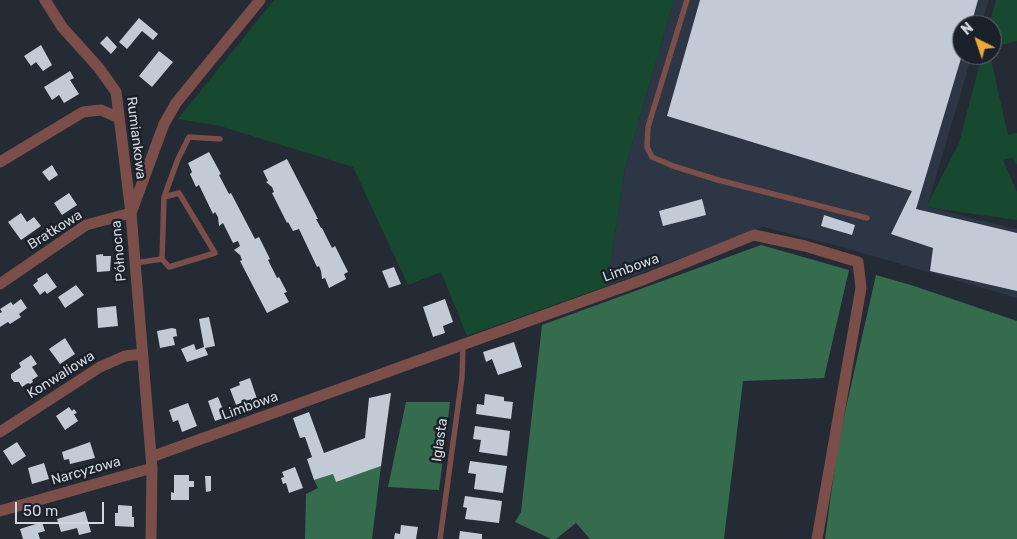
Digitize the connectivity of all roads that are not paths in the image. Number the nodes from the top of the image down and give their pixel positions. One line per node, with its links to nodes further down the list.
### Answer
1 (46, 0): 4 (street, Rumiankowa)
2 (687, 0): 9 (lane)
3 (255, 2): 8 (street, Północna)
4 (119, 118): 6 (street); 8 (street, Rumiankowa)
5 (220, 139): 7 (lane)
6 (0, 162)
7 (164, 197): 10 (lane); 10 (lane)
8 (130, 213): 11 (street, Północna); 12 (street, Bratkowa)
9 (868, 218)
10 (162, 259): 11 (lane)
11 (135, 263): 14 (street, Północna)
12 (0, 284)
13 (463, 345): 16 (street, Limbowa); 19 (lane, Iglasta); 20 (street, Limbowa)
14 (142, 354): 15 (street, Konwaliowa); 16 (street, Północna)
15 (0, 432)
16 (151, 463): 17 (street, Narcyzowa); 18 (street, Północna)
17 (0, 511)
18 (151, 539)
19 (440, 539)
20 (817, 539)

